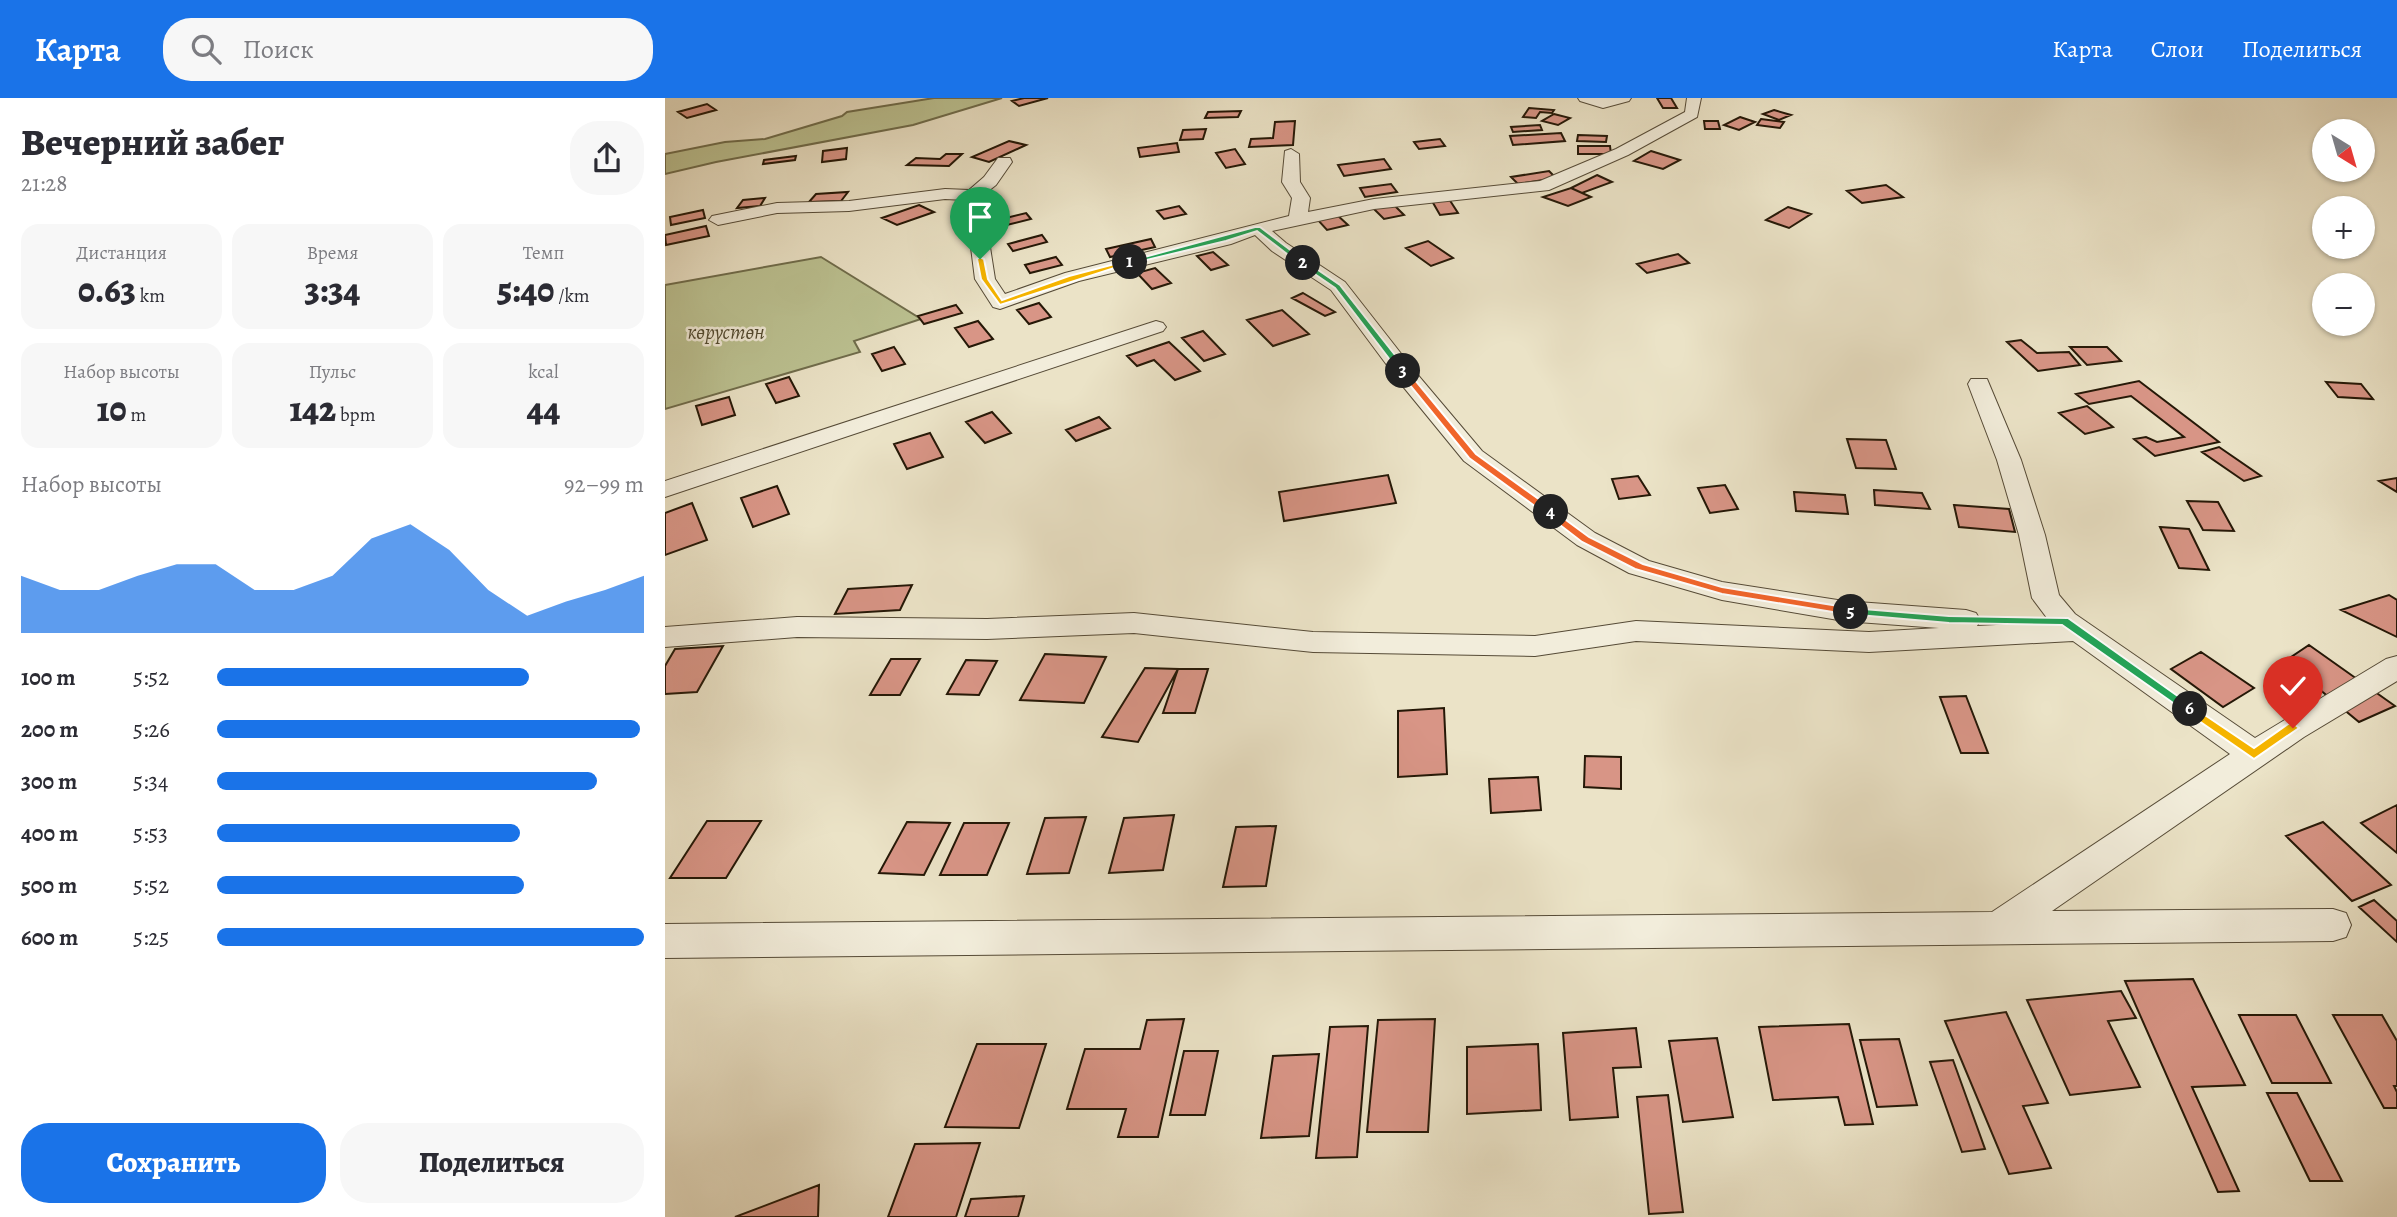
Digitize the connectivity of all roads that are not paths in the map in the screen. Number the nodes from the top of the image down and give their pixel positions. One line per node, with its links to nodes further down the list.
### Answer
1 (1585, 98): 2 (street)
2 (1624, 98)
3 (1694, 98): 7 (street)
4 (1291, 154): 7 (street)
5 (1004, 162): 6 (street)
6 (973, 195): 8 (street); 9 (street)
7 (1298, 218): 9 (street)
8 (718, 220)
9 (1258, 228): 13 (street)
10 (1156, 327): 12 (street)
11 (1979, 384): 13 (street)
12 (665, 488)
13 (2072, 626): 14 (street); 16 (street)
14 (665, 637)
15 (2397, 667): 16 (street)
16 (2254, 754): 18 (street)
17 (2333, 925): 18 (street)
18 (1997, 928): 19 (street)
19 (665, 941)

